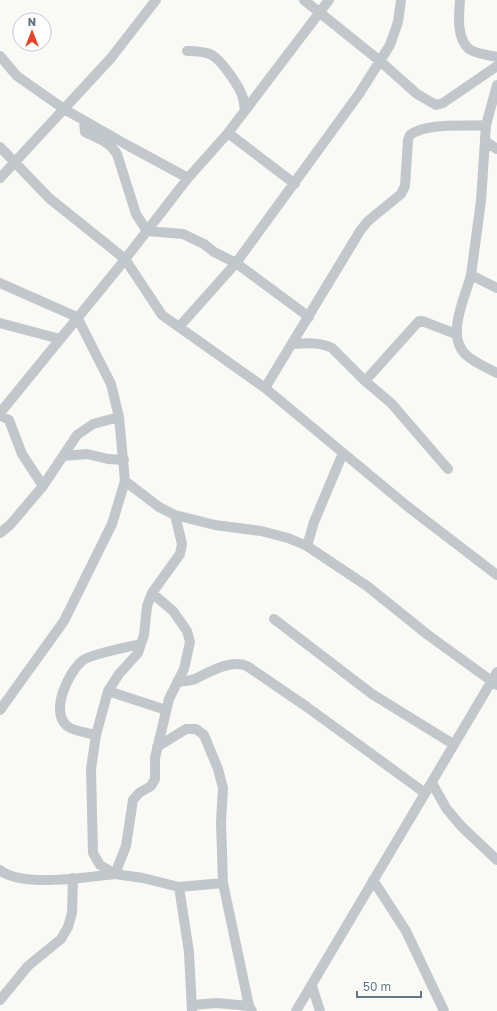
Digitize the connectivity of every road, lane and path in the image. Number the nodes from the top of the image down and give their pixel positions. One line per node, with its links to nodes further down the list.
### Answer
1 (156, 0): 13 (street)
2 (304, 0): 6 (street)
3 (329, 0): 6 (street)
4 (401, 0): 10 (street)
5 (460, 0): 9 (street)
6 (319, 13): 10 (street); 14 (street)
7 (187, 51): 14 (street)
8 (0, 56): 13 (street)
9 (497, 56)
10 (380, 61): 11 (street); 24 (street)
11 (497, 66)
12 (497, 89): 16 (street)
13 (64, 109): 15 (street); 21 (street)
14 (245, 110): 17 (street)
15 (84, 120): 23 (street); 25 (street)
16 (486, 125): 18 (street); 32 (street)
17 (228, 134): 23 (street); 24 (street)
18 (485, 140): 20 (street); 28 (street)
19 (0, 147): 21 (street)
20 (497, 149)
21 (14, 162): 22 (street); 26 (street)
22 (0, 178)
23 (188, 178): 25 (street)
24 (295, 184): 27 (street)
25 (147, 231): 26 (street); 27 (street)
26 (125, 259): 31 (street); 34 (street)
27 (236, 263): 32 (street); 34 (street)
28 (471, 275): 30 (street); 35 (street)
29 (0, 283): 31 (street)
30 (497, 288)
31 (77, 317): 36 (street); 42 (street)
32 (309, 317): 37 (street)
33 (0, 323): 36 (street)
34 (179, 327): 40 (street)
35 (456, 334): 38 (street); 39 (street)
36 (60, 339): 41 (street)
37 (293, 344): 39 (street); 40 (street)
38 (497, 373)
39 (366, 381): 46 (street)
40 (266, 388): 43 (street)
41 (0, 414): 48 (street)
42 (119, 417): 44 (street); 45 (street)
43 (343, 453): 51 (street); 52 (street)
44 (64, 456): 45 (street); 48 (street)
45 (124, 460): 47 (street)
46 (448, 469)
47 (125, 481): 49 (street); 59 (street)
48 (43, 486): 50 (street)
49 (175, 515): 51 (street); 53 (street)
50 (0, 533)
51 (307, 546): 56 (street)
52 (497, 575)
53 (152, 593): 55 (street); 57 (street)
54 (274, 619): 63 (street)
55 (141, 644): 58 (street); 61 (street)
56 (495, 679): 63 (street)
57 (176, 682): 60 (street); 65 (street)
58 (108, 692): 60 (street); 61 (street)
59 (0, 710)
60 (166, 710): 62 (street)
61 (96, 735): 68 (street)
62 (166, 737): 68 (street); 71 (street)
63 (453, 744): 64 (street)
64 (432, 783): 65 (street); 66 (street)
65 (425, 793): 70 (street)
66 (497, 860)
67 (0, 870): 69 (street)
68 (115, 874): 69 (street); 72 (street)
69 (73, 878): 74 (street)
70 (373, 880): 73 (street); 79 (street)
71 (222, 883): 72 (street); 76 (street)
72 (180, 887): 75 (street)
73 (312, 986): 77 (street); 78 (street)
74 (0, 1000)
75 (193, 1008): 76 (street)
76 (250, 1009)
77 (296, 1011)
78 (320, 1011)
79 (444, 1011)

